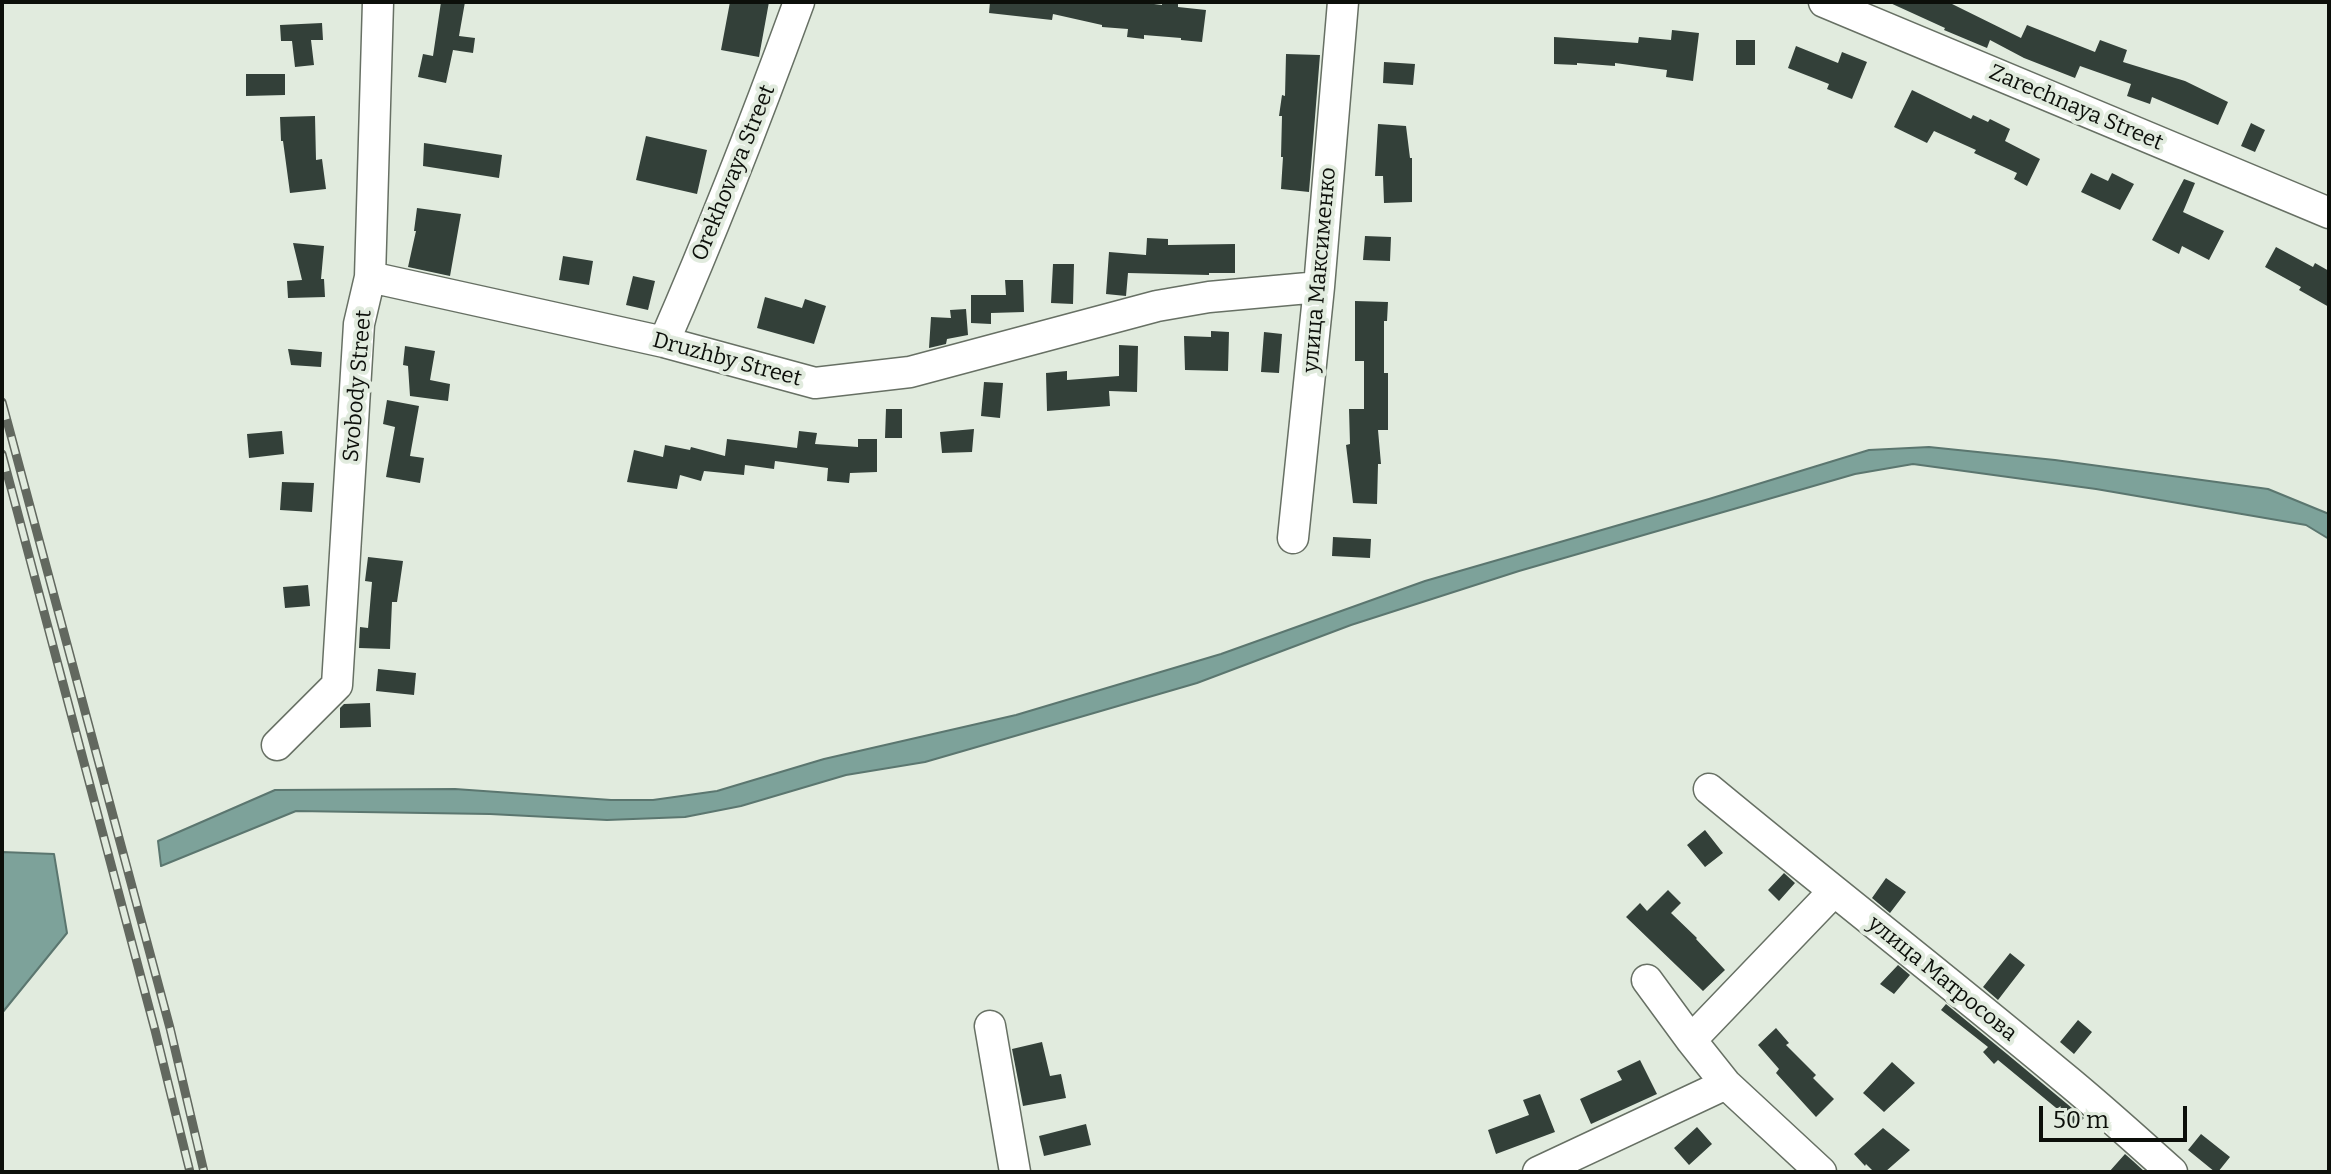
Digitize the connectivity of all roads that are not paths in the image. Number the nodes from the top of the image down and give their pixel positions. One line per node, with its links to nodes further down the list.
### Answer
1 (378, 2): 6 (street, Svobody Street)
2 (799, 2): 8 (street, Orekhovaya Street)
3 (1343, 2): 7 (street, улица Максименко)
4 (1824, 2): 5 (street, Zarechnaya Street)
5 (2329, 213)
6 (370, 277): 8 (street, Druzhby Street); 10 (street, Svobody Street)
7 (1319, 287): 8 (street, Druzhby Street); 9 (street, улица Максименко)
8 (664, 342)
9 (1293, 538)
10 (277, 745)
11 (1709, 789): 12 (street, улица Матросова)
12 (1833, 892): 15 (street); 20 (street, улица Матросова)
13 (1647, 980): 15 (street)
14 (990, 1026): 17 (street)
15 (1691, 1040): 16 (street)
16 (1726, 1084): 18 (street); 19 (street)
17 (1015, 1172)
18 (1538, 1172)
19 (1821, 1172)
20 (2172, 1172)

